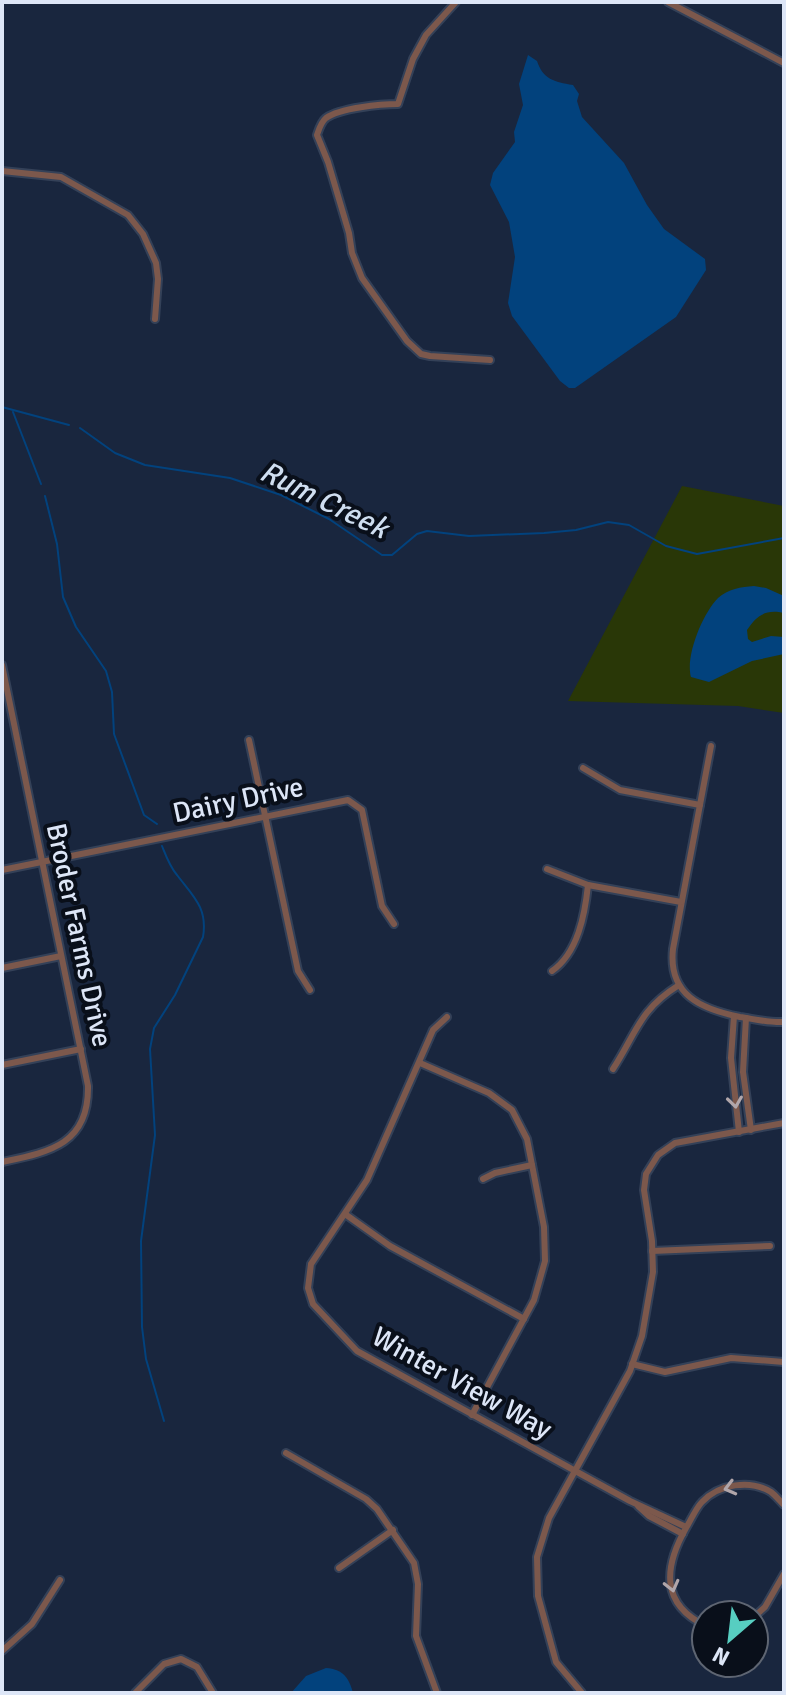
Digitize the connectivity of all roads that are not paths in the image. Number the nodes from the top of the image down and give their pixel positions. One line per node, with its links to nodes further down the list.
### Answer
1 (456, 2): 6 (street)
2 (668, 2): 3 (street)
3 (784, 63)
4 (2, 171): 5 (street)
5 (155, 319)
6 (490, 360)
7 (2, 665): 13 (street, Broder Farms Drive)
8 (249, 740): 12 (street)
9 (711, 746): 11 (street)
10 (583, 768): 11 (street)
11 (700, 805): 17 (street)
12 (266, 817): 13 (street, Dairy Drive); 18 (street, Dairy Drive); 23 (street)
13 (42, 862): 15 (street, Dairy Drive); 19 (street, Broder Farms Drive)
14 (547, 869): 16 (street)
15 (2, 870)
16 (588, 885): 17 (street); 21 (street)
17 (681, 902): 22 (street)
18 (394, 924)
19 (61, 956): 20 (street); 28 (street, Broder Farms Drive)
20 (2, 968)
21 (552, 971)
22 (679, 985): 24 (street); 31 (street)
23 (310, 990)
24 (734, 1016): 26 (street); 33 (street)
25 (447, 1017): 29 (street, Winter View Way)
26 (746, 1018): 27 (street); 32 (street)
27 (784, 1022)
28 (81, 1049): 30 (street); 37 (street, Broder Farms Drive)
29 (420, 1063): 38 (street); 40 (street, Winter View Way)
30 (2, 1065)
31 (613, 1069)
32 (743, 1072): 33 (street); 35 (street)
33 (732, 1074): 36 (street, one-way to 36)
34 (784, 1123): 35 (street)
35 (751, 1130): 36 (street)
36 (739, 1132): 42 (street)
37 (2, 1162)
38 (532, 1165): 39 (street); 43 (street)
39 (483, 1179)
40 (345, 1214): 43 (street); 46 (street, Winter View Way)
41 (770, 1246): 42 (street)
42 (652, 1251): 45 (street)
43 (524, 1319): 46 (street)
44 (784, 1362): 45 (street)
45 (632, 1364): 48 (street)
46 (472, 1415): 48 (street, Winter View Way)
47 (286, 1453): 50 (street)
48 (575, 1471): 51 (street, Winter View Way); 62 (street)
49 (784, 1505): 51 (street, one-way to 51)
50 (393, 1530): 52 (street); 61 (street)
51 (685, 1530): 57 (street, one-way to 57)
52 (339, 1568)
53 (784, 1574): 55 (street)
54 (60, 1580): 58 (street)
55 (782, 1584): 56 (street)
56 (770, 1600)
57 (690, 1617)
58 (2, 1651)
59 (135, 1693): 60 (street)
60 (213, 1693)
61 (437, 1693)
62 (582, 1693)

